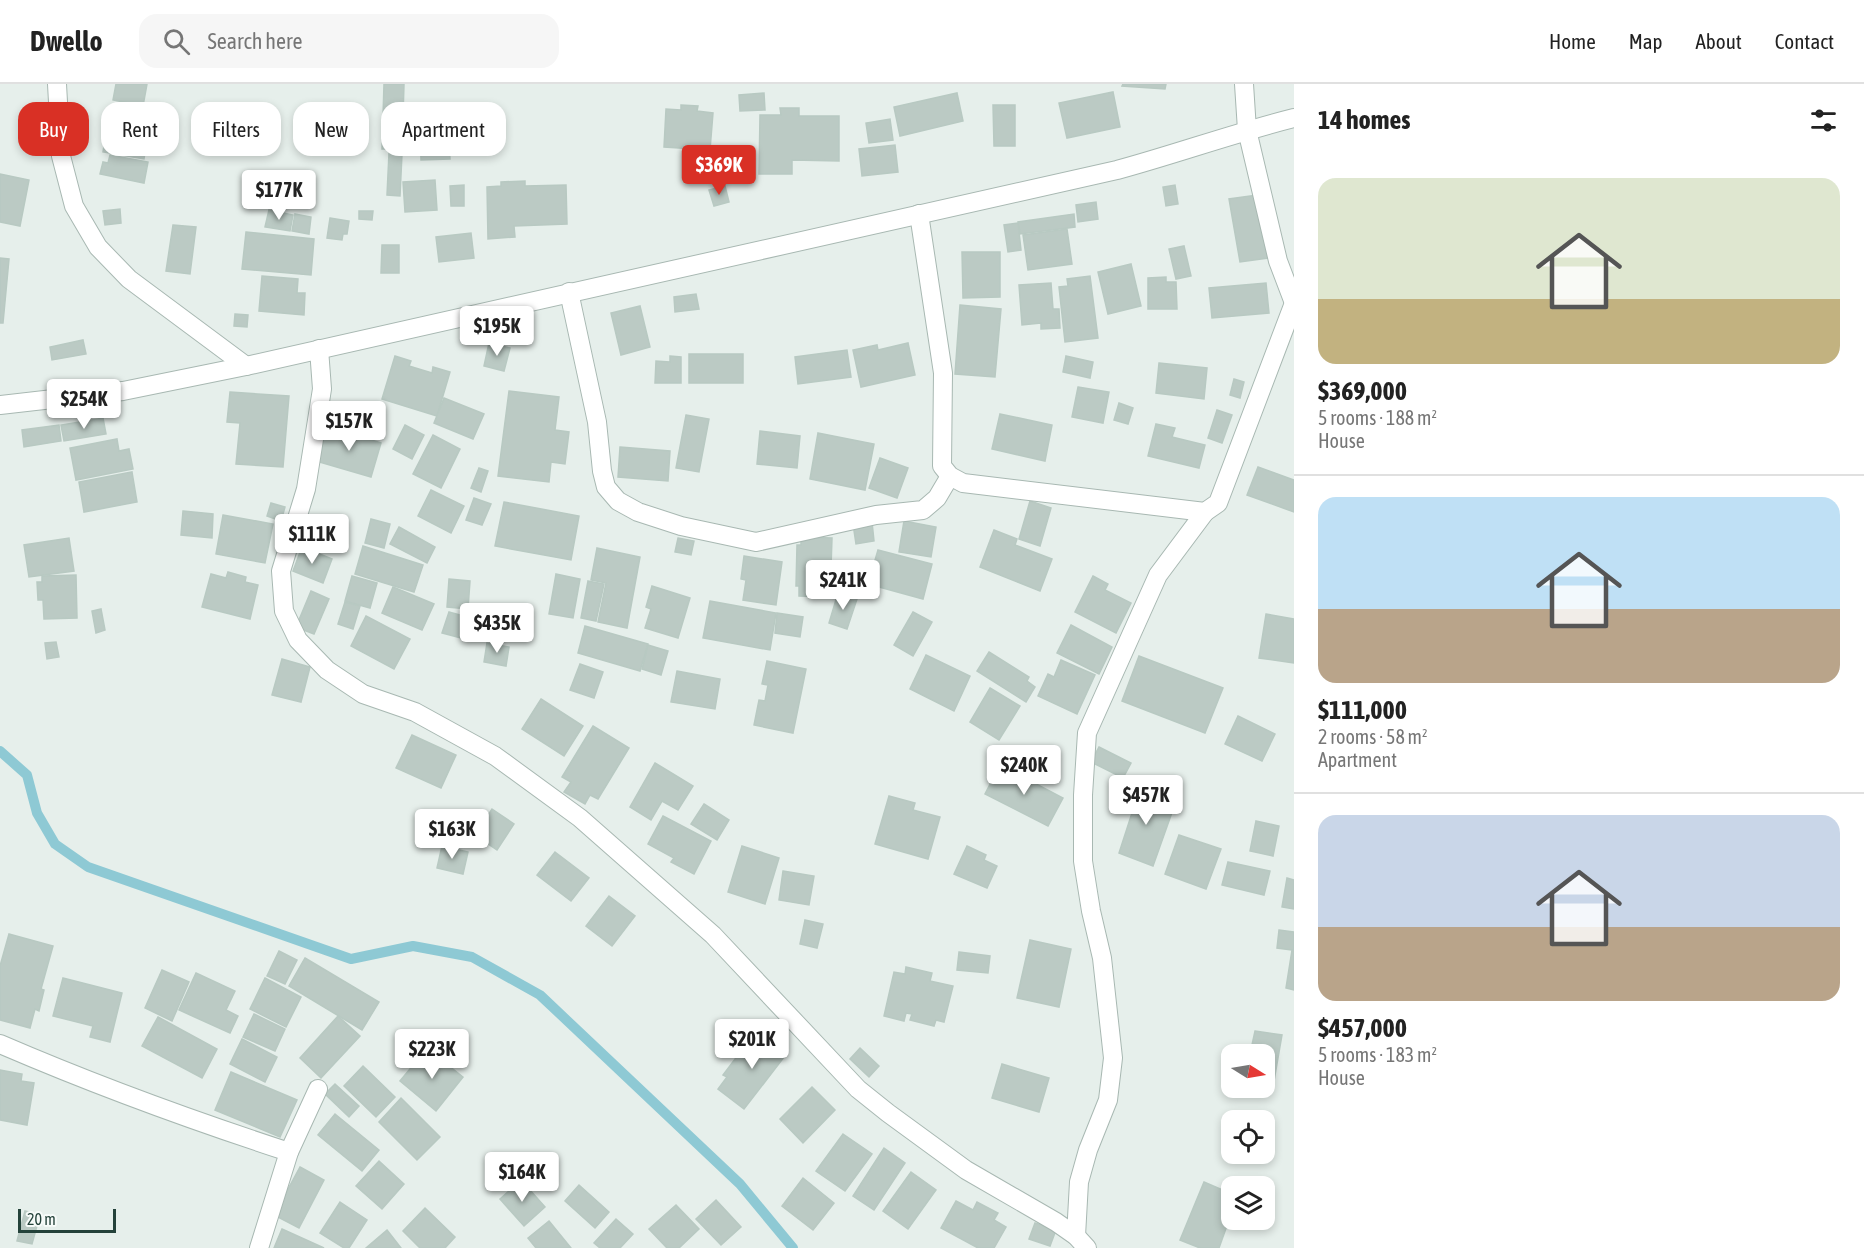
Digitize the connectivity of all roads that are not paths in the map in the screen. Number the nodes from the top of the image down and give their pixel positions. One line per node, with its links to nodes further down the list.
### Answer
1 (57, 84): 9 (street)
2 (1244, 84): 4 (street)
3 (1294, 118): 4 (street)
4 (1247, 130): 5 (street); 7 (street)
5 (919, 214): 6 (street); 11 (street)
6 (569, 292): 8 (street); 11 (street)
7 (1294, 303): 12 (street)
8 (319, 349): 9 (street); 16 (street)
9 (246, 366): 10 (street)
10 (0, 405)
11 (950, 476): 12 (street)
12 (1205, 512): 16 (street)
13 (0, 1044): 15 (street)
14 (318, 1089): 15 (street)
15 (289, 1152): 17 (street)
16 (1081, 1242)
17 (259, 1248)

